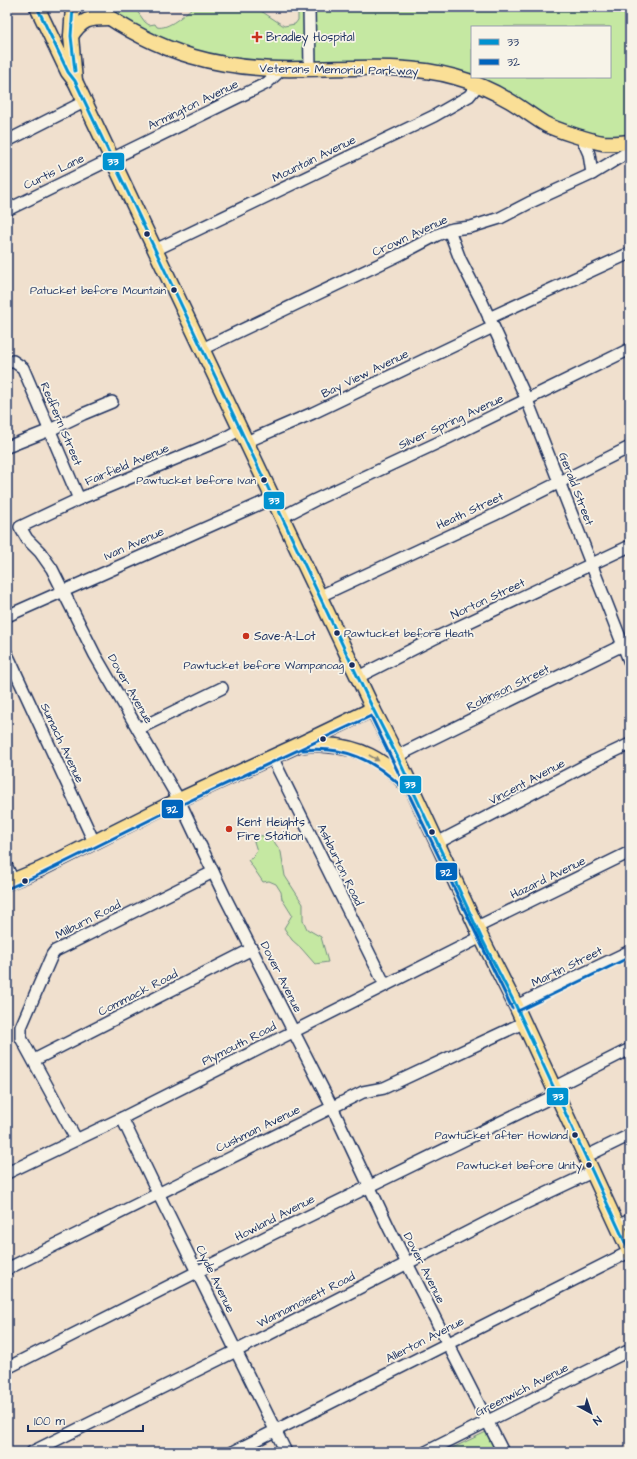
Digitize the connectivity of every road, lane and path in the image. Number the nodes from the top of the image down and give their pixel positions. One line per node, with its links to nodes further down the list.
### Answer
1 (37, 7): 10 (main road)
2 (64, 7): 10 (main road)
3 (72, 7): 7 (main road)
4 (94, 7): 6 (main road, Veterans Memorial Parkway)
5 (308, 7): 9 (street)
6 (108, 18): 7 (main road); 8 (main road, Veterans Memorial Parkway)
7 (70, 36): 10 (main road)
8 (282, 69): 9 (main road, Veterans Memorial Parkway); 17 (street, Armington Avenue)
9 (310, 69): 11 (main road, Veterans Memorial Parkway)
10 (72, 76): 12 (main road)
11 (478, 85): 13 (main road, Veterans Memorial Parkway); 21 (street, Mountain Avenue)
12 (84, 102): 14 (street); 17 (main road)
13 (581, 136): 15 (main road, Veterans Memorial Parkway); 18 (street)
14 (7, 141)
15 (630, 142)
16 (630, 151): 18 (street, Crown Avenue)
17 (112, 159): 19 (street, Curtis Lane); 21 (main road)
18 (592, 174): 20 (street, Crown Avenue)
19 (7, 210)
20 (449, 230): 23 (street, Gerald Street); 24 (street, Crown Avenue)
21 (155, 250): 24 (main road)
22 (630, 253): 23 (street, Bay View Avenue)
23 (491, 323): 27 (street, Gerald Street); 30 (street, Bay View Avenue)
24 (202, 349): 30 (main road)
25 (630, 349): 27 (street, Silver Spring Avenue)
26 (12, 363): 29 (street, Redfern Street)
27 (527, 400): 33 (street, Gerald Street); 36 (street, Silver Spring Avenue)
28 (112, 402): 29 (street)
29 (50, 430): 31 (street); 35 (street, Redfern Street)
30 (244, 436): 34 (main road); 35 (street, Fairfield Avenue)
31 (7, 447)
32 (630, 447): 33 (street, Heath Street)
33 (559, 483): 39 (street, Gerald Street); 41 (street, Heath Street)
34 (273, 498): 36 (main road); 40 (street, Ivan Avenue)
35 (79, 499): 37 (street, Fairfield Avenue)
36 (282, 517): 41 (main road)
37 (23, 525): 40 (street, Dover Avenue)
38 (630, 546): 39 (street, Norton Street)
39 (592, 565): 43 (street, Gerald Street); 46 (street, Norton Street)
40 (62, 590): 42 (street, Ivan Avenue); 49 (street, Dover Avenue)
41 (320, 596): 46 (main road)
42 (7, 616)
43 (627, 644): 45 (street, Gerald Street); 52 (street, Robinson Street)
44 (7, 654): 56 (street, Sumach Avenue)
45 (630, 663)
46 (358, 677): 48 (main road)
47 (222, 688): 49 (street)
48 (373, 709): 51 (main road); 52 (main road)
49 (138, 729): 55 (street, Dover Avenue)
50 (630, 744): 57 (street, Vincent Avenue)
51 (296, 746): 53 (main road); 54 (main road, one-way to 54)
52 (397, 756): 54 (main road)
53 (272, 757): 55 (main road); 65 (street, Ashburton Road)
54 (412, 791): 57 (main road)
55 (179, 800): 56 (main road); 60 (street, Dover Avenue)
56 (94, 842): 61 (main road)
57 (437, 843): 62 (main road)
58 (630, 852): 62 (street, Hazard Avenue)
59 (7, 867): 61 (street)
60 (213, 872): 63 (street, Dover Avenue); 70 (street, Milburn Road)
61 (10, 882)
62 (479, 932): 65 (street, Plymouth Road); 66 (main road)
63 (252, 949): 68 (street, Dover Avenue); 70 (street, Commack Road)
64 (630, 951): 66 (street, Martin Street)
65 (385, 985): 68 (street, Plymouth Road)
66 (516, 1006): 67 (main road)
67 (523, 1023): 71 (main road); 72 (street, Cushman Avenue)
68 (294, 1031): 72 (street, Dover Avenue); 73 (street, Plymouth Road)
69 (630, 1049): 71 (street, Howland Avenue)
70 (34, 1060): 75 (street, Milburn Road)
71 (554, 1091): 76 (main road); 79 (street, Howland Avenue)
72 (332, 1107): 79 (street, Dover Avenue); 80 (street, Cushman Avenue)
73 (122, 1118): 75 (street, Plymouth Road); 80 (street, Clyde Avenue)
74 (630, 1135): 76 (street)
75 (76, 1139): 78 (street, Plymouth Road)
76 (585, 1157): 77 (main road)
77 (592, 1172): 81 (main road); 83 (street, Wannamoisett Road)
78 (7, 1173)
79 (369, 1186): 83 (street, Dover Avenue); 85 (street, Howland Avenue)
80 (158, 1193): 84 (street, Cushman Avenue); 85 (street, Clyde Avenue)
81 (624, 1223): 82 (main road)
82 (630, 1252): 86 (street, Allerton Avenue)
83 (408, 1264): 86 (street, Dover Avenue); 88 (street, Wannamoisett Road)
84 (7, 1269)
85 (198, 1272): 88 (street, Clyde Avenue); 89 (street, Howland Avenue)
86 (448, 1344): 90 (street, Dover Avenue); 91 (street, Allerton Avenue)
87 (630, 1350): 90 (street, Greenwich Avenue)
88 (236, 1351): 91 (street, Clyde Avenue); 92 (street, Wannamoisett Road)
89 (7, 1368)
90 (488, 1421): 95 (street, Greenwich Avenue); 96 (street, Dover Avenue)
91 (276, 1431): 93 (street, Allerton Avenue); 94 (street, Clyde Avenue)
92 (32, 1452)
93 (233, 1452)
94 (286, 1452)
95 (426, 1452)
96 (504, 1452)

